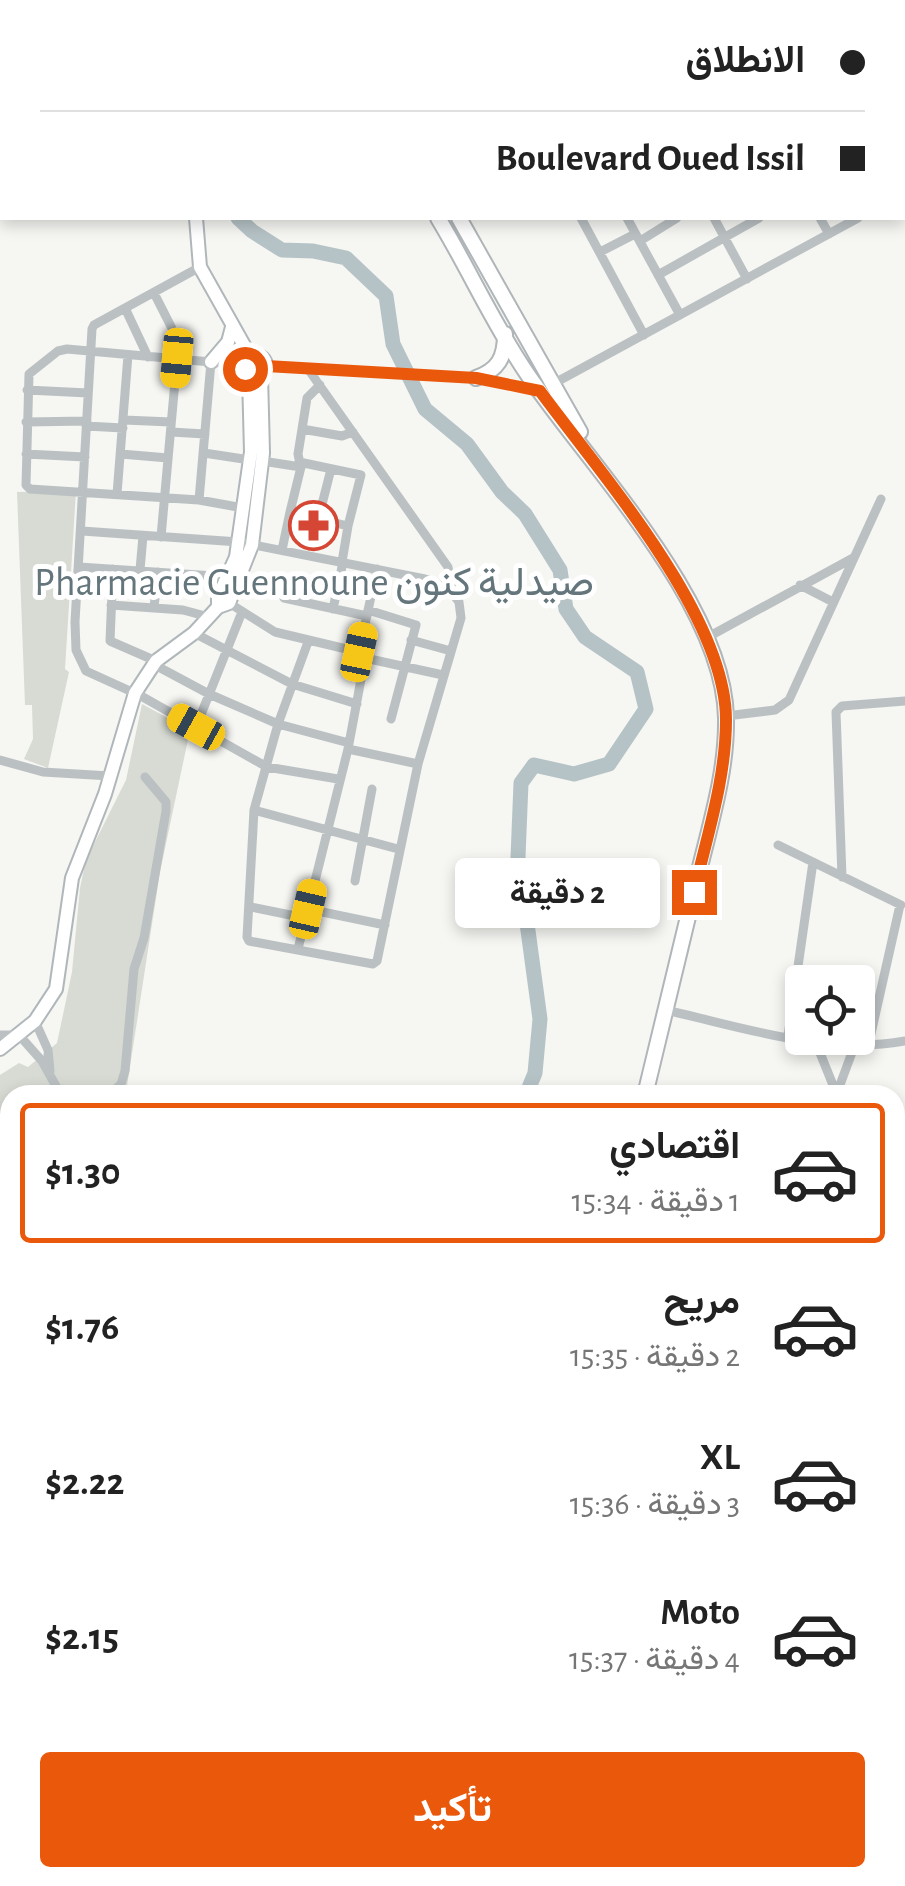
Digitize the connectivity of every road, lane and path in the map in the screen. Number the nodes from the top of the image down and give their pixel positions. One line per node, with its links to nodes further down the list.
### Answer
1 (196, 220): 15 (street)
2 (439, 220): 22 (main road)
3 (460, 220): 33 (main road)
4 (582, 220): 14 (street)
5 (628, 220): 12 (street)
6 (670, 220): 12 (street)
7 (715, 220): 13 (street)
8 (756, 220): 13 (street)
9 (821, 220): 11 (street)
10 (854, 220): 11 (street)
11 (829, 234): 17 (street)
12 (637, 238): 14 (street); 16 (street)
13 (725, 238): 16 (street); 17 (street)
14 (600, 252): 23 (street)
15 (200, 267): 18 (street); 21 (street)
16 (658, 275): 20 (street)
17 (748, 279): 20 (street)
18 (154, 292): 19 (street); 27 (street)
19 (125, 308): 24 (street); 26 (street)
20 (680, 316): 23 (street)
21 (232, 327): 28 (street); 29 (street)
22 (504, 333): 31 (main road); 33 (main road)
23 (644, 335): 33 (street)
24 (90, 351): 25 (street); 34 (street); 35 (street)
25 (128, 355): 26 (street); 38 (street)
26 (148, 356): 27 (street)
27 (182, 359): 28 (street); 39 (street)
28 (212, 362): 29 (street); 42 (street)
29 (254, 367): 30 (street); 48 (street)
30 (308, 369): 31 (street); 32 (street)
31 (476, 378): 33 (street)
32 (320, 385): 40 (street); 41 (street)
33 (547, 388): 86 (main road)
34 (27, 390): 35 (street); 36 (street)
35 (88, 392): 37 (street)
36 (26, 422): 37 (street); 44 (street)
37 (87, 424): 38 (street); 46 (street)
38 (123, 424): 39 (street); 45 (street)
39 (171, 427): 42 (street); 47 (street)
40 (302, 429): 41 (street); 50 (street)
41 (353, 432): 49 (street)
42 (205, 434): 43 (street)
43 (204, 453): 48 (street); 57 (street)
44 (26, 454): 46 (street); 53 (street)
45 (121, 454): 47 (street); 54 (street)
46 (85, 457): 53 (street)
47 (168, 458): 55 (street)
48 (256, 460): 50 (street); 58 (street); 65 (street)
49 (374, 462): 52 (street); 76 (street)
50 (300, 464): 51 (street); 59 (street)
51 (331, 469): 52 (street); 60 (street)
52 (360, 474): 61 (street)
53 (82, 492): 54 (street); 62 (street)
54 (117, 494): 55 (street)
55 (164, 498): 57 (street); 64 (street)
56 (880, 499): 67 (street)
57 (199, 500): 58 (street)
58 (244, 508): 65 (street)
59 (290, 512): 60 (street); 66 (street)
60 (318, 520): 61 (street)
61 (348, 526): 68 (street)
62 (82, 531): 63 (street); 69 (street)
63 (143, 536): 64 (street); 72 (street)
64 (161, 537): 65 (street)
65 (245, 544): 66 (street); 74 (street); 81 (street)
66 (282, 550): 68 (street)
67 (853, 558): 75 (street); 78 (street)
68 (343, 562): 71 (street); 82 (street)
69 (79, 567): 70 (street); 96 (street)
70 (113, 569): 72 (street); 79 (street)
71 (377, 569): 76 (street); 84 (street)
72 (140, 570): 73 (street)
73 (158, 572): 74 (street); 80 (street)
74 (228, 576): 81 (street)
75 (800, 584): 78 (street); 86 (street)
76 (453, 594): 90 (street)
77 (284, 598): 82 (street)
78 (833, 602): 100 (street)
79 (111, 604): 80 (street); 92 (street)
80 (154, 607): 81 (street)
81 (219, 609): 83 (street); 85 (street)
82 (334, 609): 84 (street)
83 (242, 612): 88 (street); 89 (street)
84 (368, 613): 87 (street); 91 (street)
85 (194, 632): 89 (street); 92 (street)
86 (708, 637): 100 (main road)
87 (412, 640): 90 (street); 93 (street)
88 (308, 642): 91 (street); 95 (street)
89 (226, 650): 95 (street); 97 (street)
90 (450, 651): 94 (street)
91 (362, 655): 93 (street); 99 (street)
92 (154, 663): 96 (street); 97 (street)
93 (403, 667): 94 (street); 101 (street)
94 (443, 675): 106 (street)
95 (292, 684): 99 (street); 102 (street)
96 (134, 692): 103 (street); 108 (street)
97 (208, 694): 102 (street); 103 (street)
98 (905, 701): 118 (street)
99 (357, 704): 104 (street)
100 (726, 716): 126 (main road)
101 (391, 719)
102 (278, 724): 104 (street); 107 (street)
103 (196, 727): 107 (street)
104 (348, 746): 106 (street); 110 (street)
105 (0, 760): 108 (street)
106 (418, 764): 116 (street)
107 (267, 767): 110 (street); 112 (street)
108 (110, 776): 128 (street)
109 (145, 777): 139 (street)
110 (338, 779): 113 (street)
111 (372, 789): 114 (street)
112 (254, 810): 113 (street); 121 (street)
113 (326, 829): 114 (street); 122 (street)
114 (361, 839): 116 (street); 119 (street)
115 (778, 845): 117 (street)
116 (398, 849): 123 (street)
117 (812, 862): 118 (street); 125 (street)
118 (842, 878): 120 (street)
119 (355, 881)
120 (902, 905): 127 (street)
121 (251, 907): 122 (street); 124 (street)
122 (306, 914): 123 (street); 124 (street)
123 (385, 925): 124 (street)
124 (298, 949)
125 (798, 965)
126 (665, 1010): 131 (street); 140 (main road)
127 (875, 1018)
128 (36, 1021): 130 (street); 137 (street)
129 (0, 1034): 130 (street)
130 (19, 1035): 134 (street); 137 (street)
131 (785, 1035)
132 (905, 1041): 133 (street)
133 (875, 1046)
134 (0, 1048)
135 (821, 1055): 141 (street)
136 (851, 1055): 142 (street)
137 (50, 1073): 138 (street)
138 (56, 1085)
139 (119, 1085)
140 (648, 1085)
141 (833, 1085)
142 (840, 1085)

